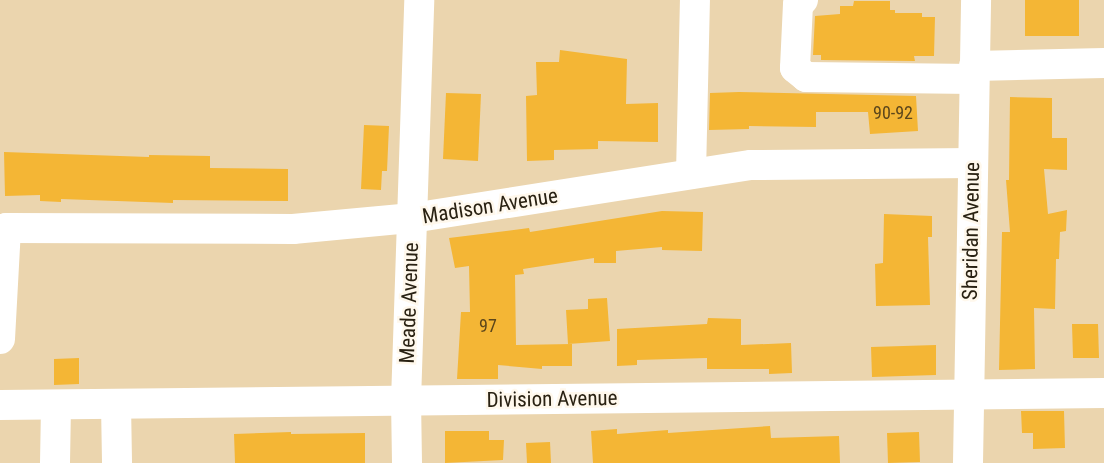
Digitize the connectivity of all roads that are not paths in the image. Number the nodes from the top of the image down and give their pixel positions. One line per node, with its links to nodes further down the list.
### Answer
1 (419, 0): 9 (street, Meade Avenue)
2 (694, 0): 8 (street)
3 (803, 0): 6 (street)
4 (976, 0): 6 (street, Sheridan Avenue)
5 (1104, 63): 6 (street)
6 (974, 72): 7 (street, Sheridan Avenue)
7 (972, 163): 8 (street, Madison Avenue); 12 (street, Sheridan Avenue)
8 (692, 174): 9 (street, Madison Avenue)
9 (412, 218): 10 (street, Madison Avenue); 13 (street, Meade Avenue)
10 (0, 339)
11 (1104, 393): 12 (street, Division Avenue)
12 (968, 394): 13 (street, Division Avenue); 20 (street, Sheridan Avenue)
13 (406, 401): 14 (street, Division Avenue); 19 (street, Meade Avenue)
14 (116, 404): 16 (street, Division Avenue); 18 (street)
15 (0, 405): 16 (street, Division Avenue)
16 (56, 405): 17 (street)
17 (55, 463)
18 (117, 463)
19 (406, 463)
20 (969, 463)

